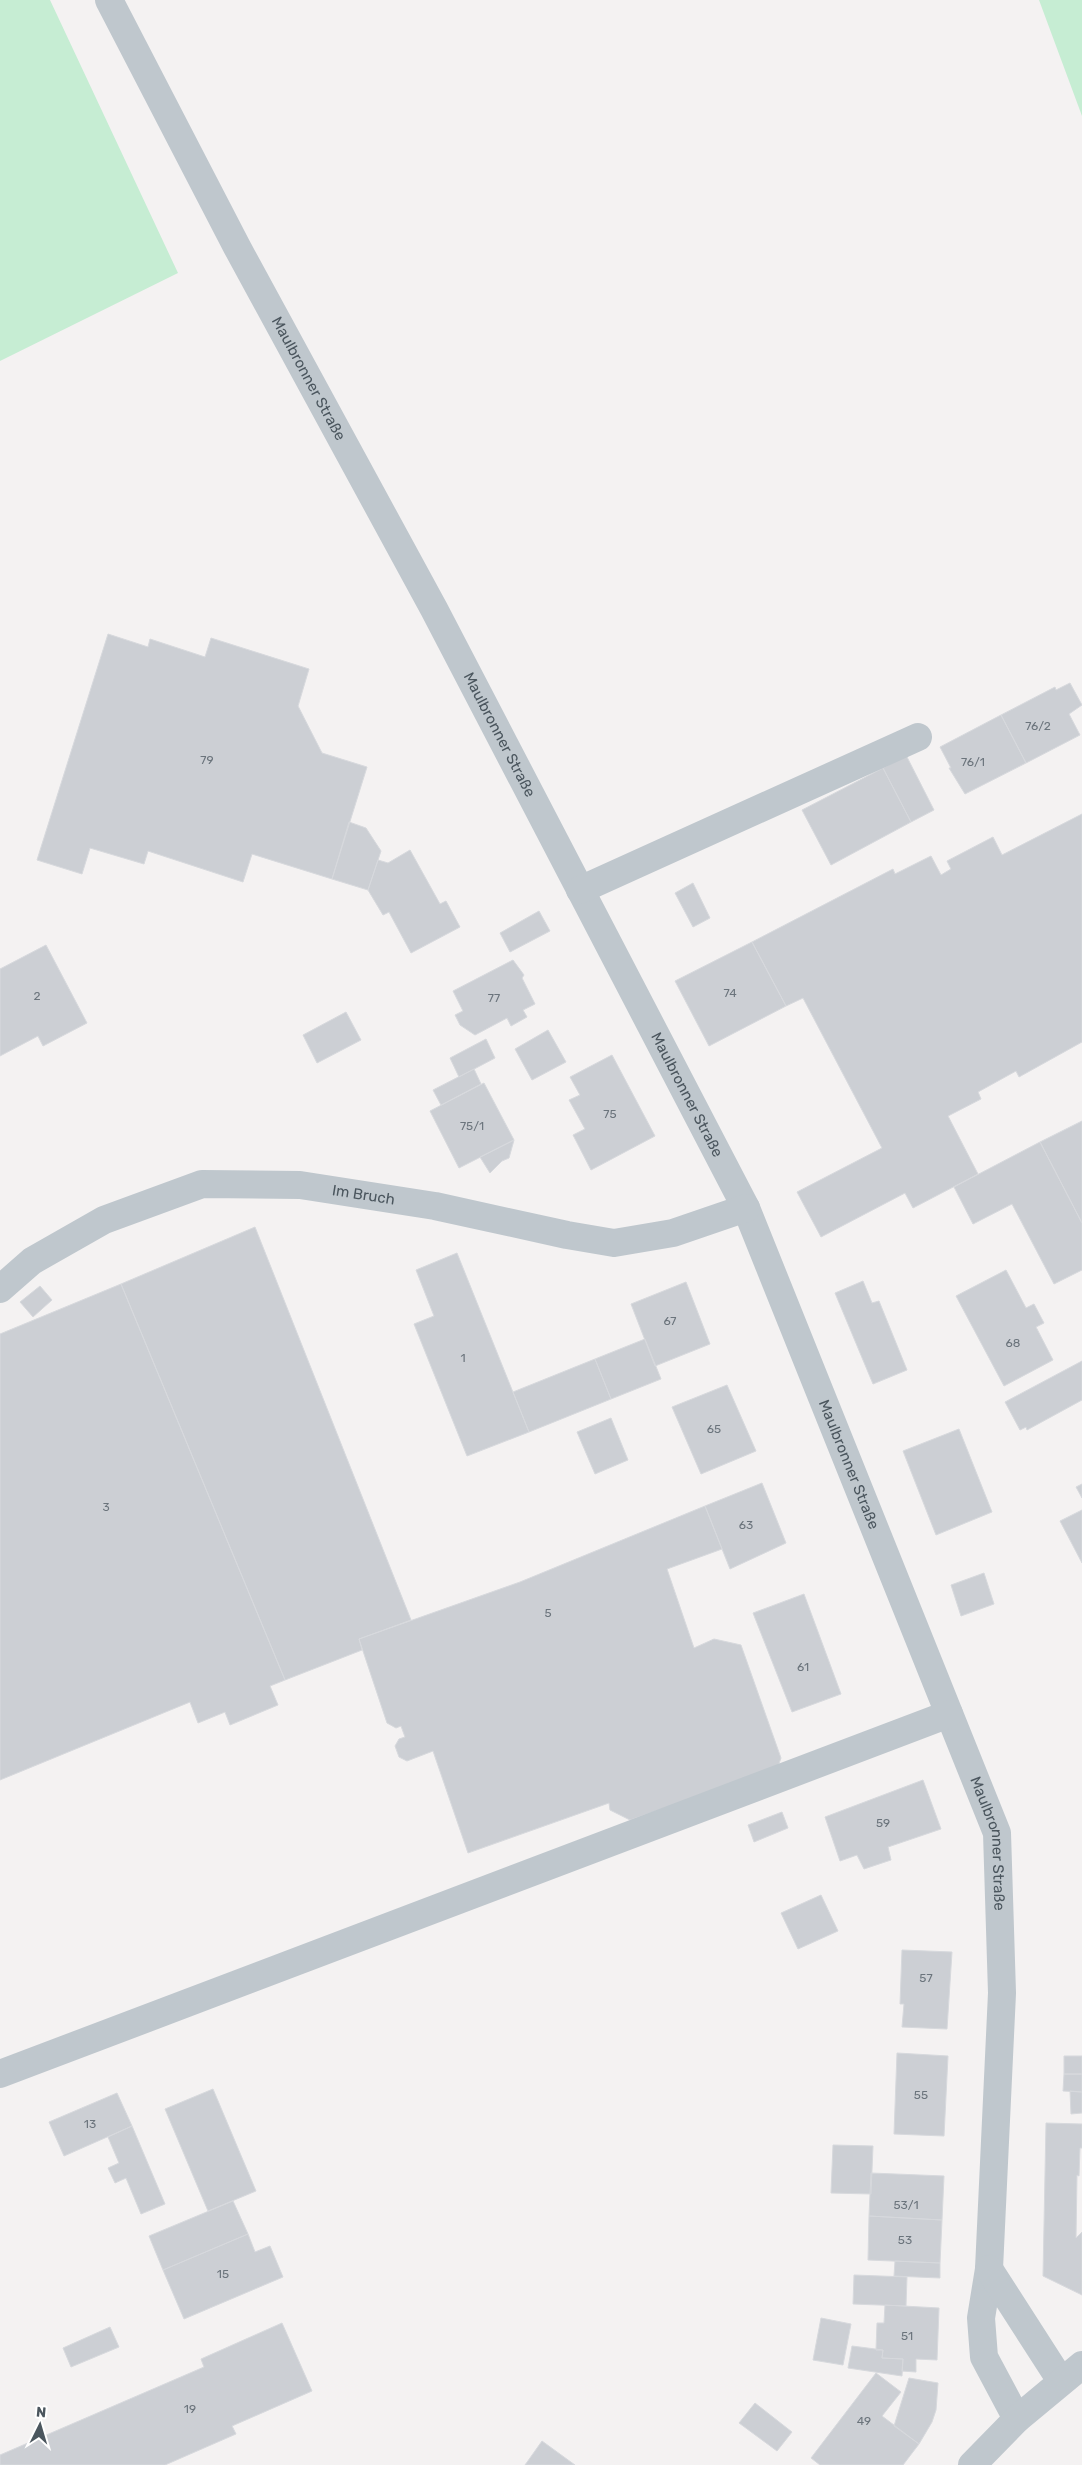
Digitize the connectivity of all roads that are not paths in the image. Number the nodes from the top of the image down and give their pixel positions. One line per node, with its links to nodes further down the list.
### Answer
1 (109, 0): 3 (street, Maulbronner Straße)
2 (918, 737): 3 (street)
3 (580, 890): 4 (street, Maulbronner Straße)
4 (746, 1208): 5 (street, Im Bruch); 6 (street, Maulbronner Straße)
5 (0, 1289)
6 (949, 1714): 7 (street); 8 (street, Maulbronner Straße)
7 (0, 2074)
8 (989, 2269): 9 (street); 10 (street, Maulbronner Straße)
9 (1072, 2373): 10 (street)
10 (1017, 2419): 11 (street)
11 (972, 2465)

